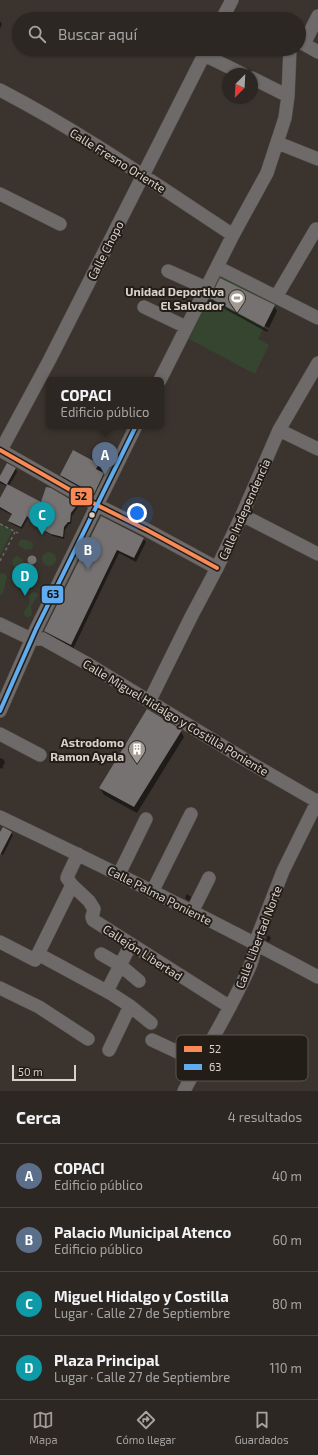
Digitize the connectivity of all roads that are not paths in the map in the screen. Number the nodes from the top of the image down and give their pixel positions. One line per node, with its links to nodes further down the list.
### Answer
1 (232, 0): 2 (street)
2 (226, 12)
3 (318, 16): 4 (street)
4 (306, 36)
5 (306, 45): 6 (street)
6 (318, 52)
7 (203, 56): 16 (street, Calle Chopo)
8 (212, 56): 10 (street)
9 (290, 56): 13 (street)
10 (233, 68)
11 (258, 81): 13 (street)
12 (0, 90): 16 (street, Calle Fresno Oriente)
13 (288, 96): 14 (street)
14 (278, 143): 15 (street); 20 (street)
15 (318, 159)
16 (143, 176): 20 (street, Calle Fresno Oriente); 33 (street, Calle Chopo)
17 (0, 194): 18 (street)
18 (60, 224)
19 (316, 229): 24 (street)
20 (233, 235): 21 (street)
21 (217, 267): 23 (street); 24 (street)
22 (168, 271): 23 (street)
23 (206, 288): 27 (street)
24 (276, 297): 26 (street)
25 (144, 307): 27 (street)
26 (318, 318)
27 (186, 327): 29 (street)
28 (318, 363): 31 (street, Calle Independencia)
29 (161, 377)
30 (135, 429): 34 (street)
31 (279, 430): 32 (street); 35 (street, Calle Independencia)
32 (318, 449)
33 (0, 450): 34 (street)
34 (97, 505): 37 (street); 39 (street)
35 (242, 515): 36 (street); 37 (street, Calle Independencia)
36 (318, 554)
37 (217, 568): 40 (street, Calle Independencia)
38 (0, 624): 39 (street, Calle Miguel Hidalgo y Costilla Poniente)
39 (32, 639): 40 (street, Calle Miguel Hidalgo y Costilla Poniente); 41 (street)
40 (150, 700): 44 (street, Calle Miguel Hidalgo y Costilla Poniente)
41 (0, 711)
42 (0, 734): 43 (street)
43 (40, 755)
44 (318, 801): 55 (street, Calle Libertad Norte)
45 (191, 814): 52 (street)
46 (0, 817): 48 (street, Calle Palma Poniente)
47 (146, 819): 49 (street)
48 (78, 854): 49 (street, Calle Palma Poniente); 51 (street)
49 (119, 874): 52 (street, Calle Palma Poniente)
50 (209, 878): 53 (street)
51 (72, 885): 56 (street, Callejón Libertad); 57 (street)
52 (152, 892): 53 (street, Calle Palma Poniente)
53 (192, 912): 55 (street, Calle Palma Poniente)
54 (0, 942): 57 (street)
55 (255, 943): 60 (street, Calle Palma Poniente); 65 (street, Calle Libertad Norte)
56 (131, 944): 59 (street); 65 (street, Callejón Libertad)
57 (38, 954): 63 (street)
58 (101, 954): 59 (street)
59 (120, 965): 61 (street); 63 (street)
60 (318, 977)
61 (139, 981)
62 (0, 988): 68 (street)
63 (107, 991): 64 (street)
64 (130, 1006): 66 (street); 70 (street)
65 (230, 1007): 67 (street, Calle Libertad Norte)
66 (151, 1023)
67 (214, 1035)
68 (88, 1039)
69 (152, 1040): 71 (street)
70 (109, 1050)
71 (176, 1051)
72 (189, 1081): 73 (street, Calle Libertad Norte)
73 (184, 1091)

